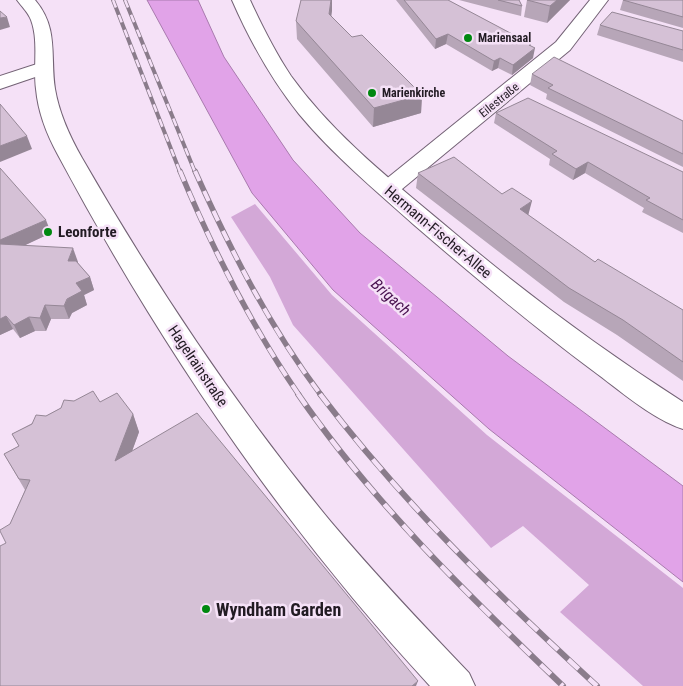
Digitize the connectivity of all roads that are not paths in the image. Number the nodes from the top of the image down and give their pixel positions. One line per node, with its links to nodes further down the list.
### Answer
1 (26, 0): 4 (street, Hagelrainstraße)
2 (241, 0): 6 (street, Hermann-Fischer-Allee)
3 (602, 8): 6 (street, Eilestraße)
4 (43, 68): 5 (street); 8 (street, Hagelrainstraße)
5 (0, 83)
6 (388, 189): 7 (street, Hermann-Fischer-Allee)
7 (683, 417)
8 (456, 686)

